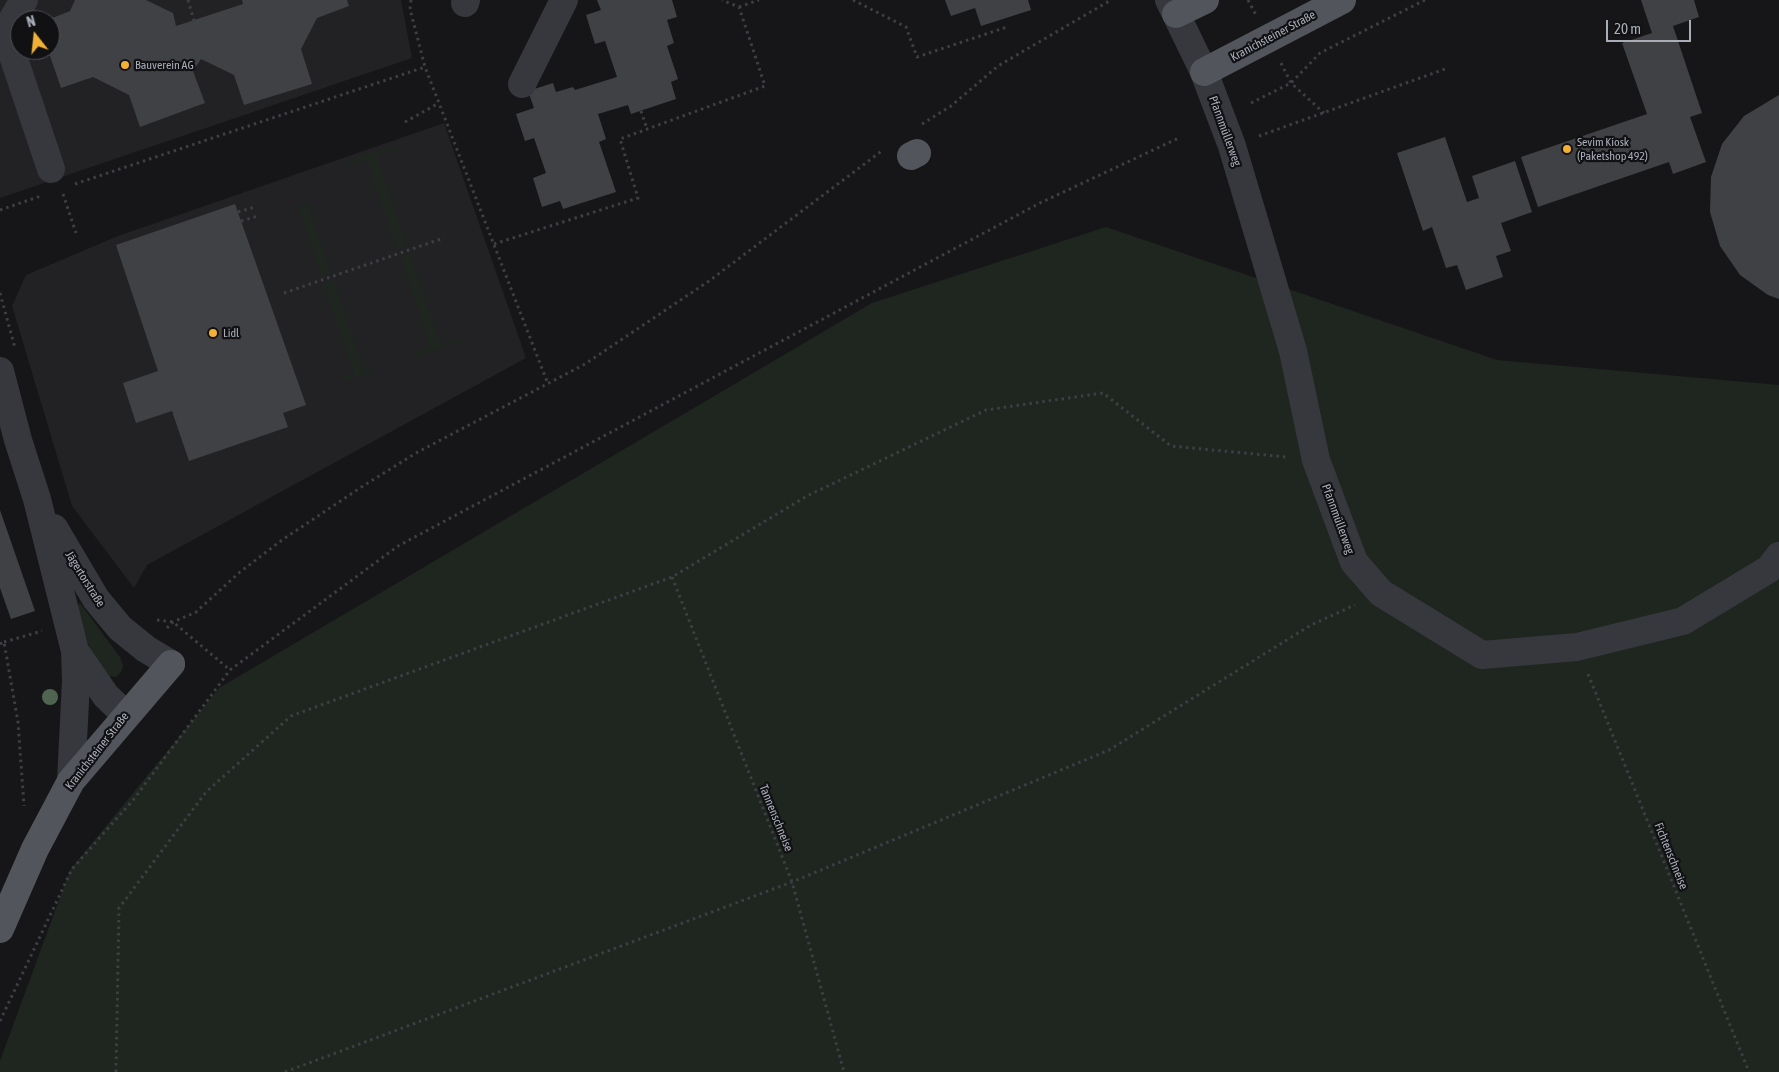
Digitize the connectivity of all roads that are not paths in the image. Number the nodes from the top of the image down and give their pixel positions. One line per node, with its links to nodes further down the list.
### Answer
1 (24, 0): 8 (street)
2 (564, 0): 7 (street)
3 (1206, 0): 5 (main road)
4 (1342, 0): 6 (main road, Kranichsteiner Straße)
5 (1173, 7): 6 (street, Pfannmüllerweg)
6 (1204, 72): 11 (street, Pfannmüllerweg)
7 (522, 84)
8 (56, 185)
9 (9, 364): 10 (street, Jägertorstraße)
10 (37, 499): 12 (street, Jägertorstraße); 13 (street, Jägertorstraße)
11 (1779, 556)
12 (75, 651): 14 (street, Jägertorstraße); 15 (street, Jägertorstraße)
13 (172, 664): 14 (main road, Kranichsteiner Straße)
14 (126, 714): 15 (main road, Kranichsteiner Straße)
15 (71, 781): 16 (main road, Kranichsteiner Straße)
16 (0, 929)

